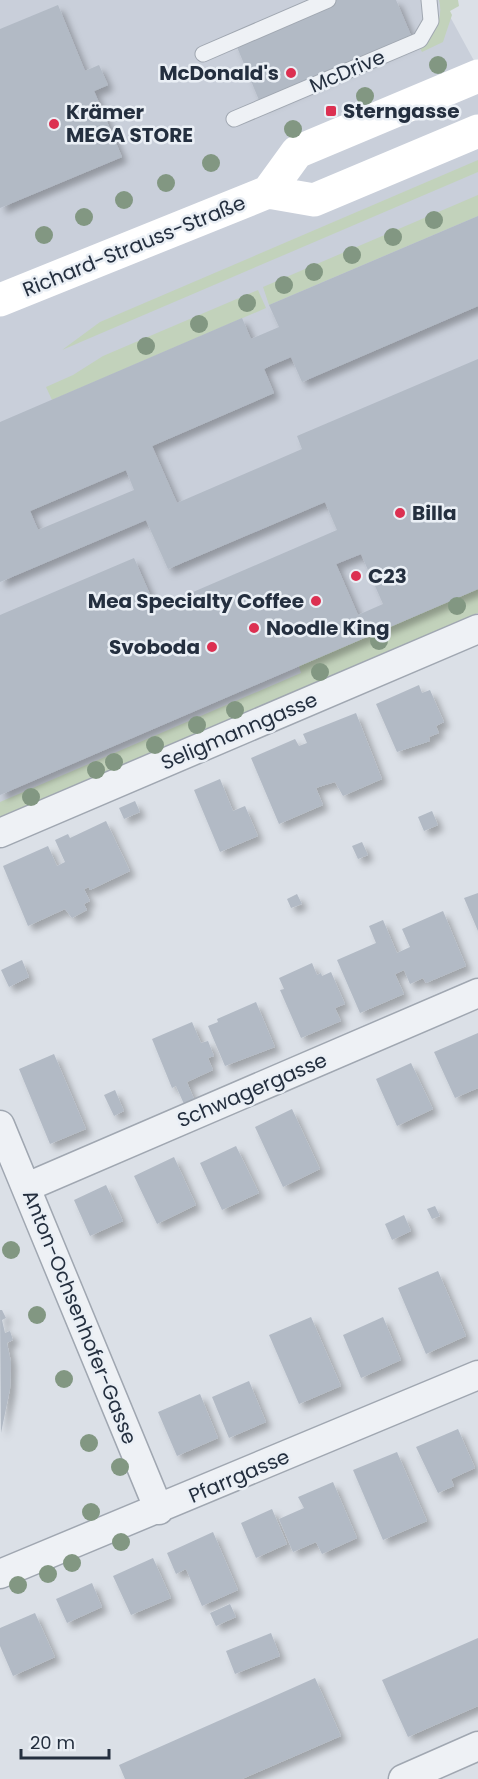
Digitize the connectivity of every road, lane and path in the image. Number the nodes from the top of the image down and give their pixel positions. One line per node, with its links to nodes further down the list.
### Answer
1 (328, 0): 3 (lane)
2 (429, 0): 5 (lane, McDrive)
3 (204, 54)
4 (478, 76): 7 (main road, Richard-Strauss-Straße)
5 (234, 118)
6 (478, 131): 7 (main road, Richard-Strauss-Straße)
7 (268, 192): 8 (main road, Richard-Strauss-Straße)
8 (0, 300)
9 (478, 629): 10 (street, Seligmanngasse)
10 (0, 833)
11 (478, 993): 13 (street, Schwagergasse)
12 (0, 1125): 13 (street, Anton-Ochsenhofer-Gasse)
13 (27, 1187): 15 (street, Anton-Ochsenhofer-Gasse)
14 (478, 1375): 15 (street, Pfarrgasse)
15 (159, 1510): 16 (street, Pfarrgasse)
16 (0, 1574)
17 (478, 1746): 18 (street)
18 (403, 1779)

